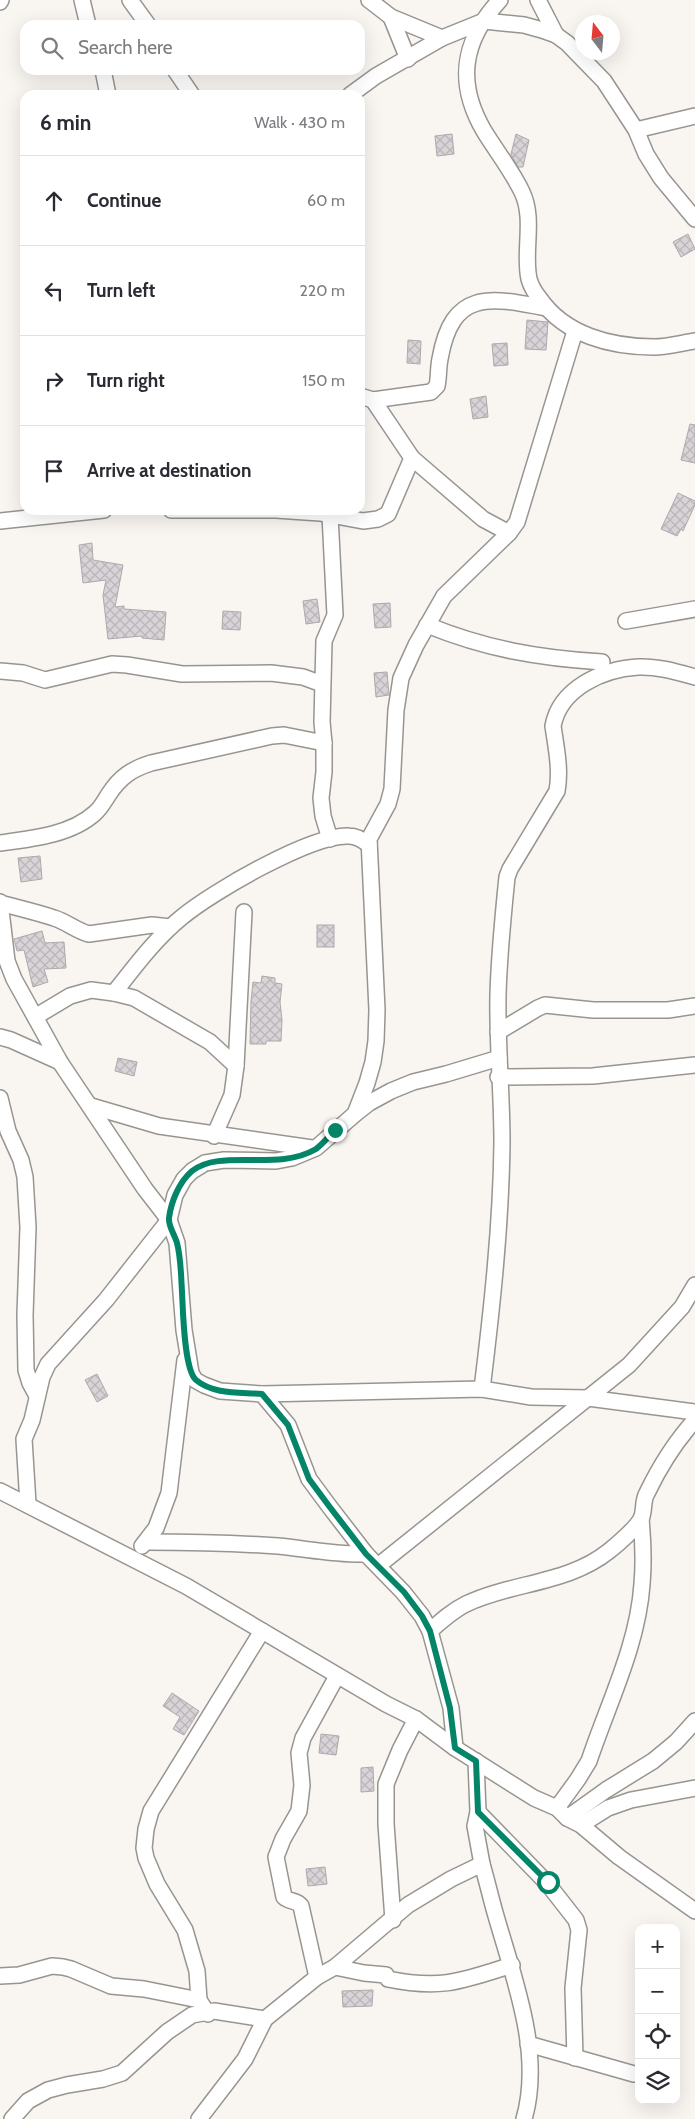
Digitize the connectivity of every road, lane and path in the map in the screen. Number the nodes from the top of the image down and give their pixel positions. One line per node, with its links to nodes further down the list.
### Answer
1 (82, 0): 7 (street)
2 (130, 0): 8 (street)
3 (369, 0): 6 (street)
4 (500, 0): 9 (street)
5 (538, 0): 10 (street)
6 (391, 17): 11 (street); 12 (street)
7 (87, 20)
8 (144, 20)
9 (484, 21): 10 (street); 11 (street); 21 (street)
10 (556, 35): 19 (street)
11 (442, 38): 12 (street)
12 (408, 59): 17 (street)
13 (104, 75): 15 (street)
14 (178, 75): 16 (street)
15 (107, 90)
16 (189, 90)
17 (357, 90)
18 (695, 116): 19 (street)
19 (636, 130): 20 (street)
20 (695, 220)
21 (546, 308): 22 (street); 24 (street)
22 (575, 331): 23 (street); 30 (street)
23 (695, 341)
24 (366, 398): 25 (street)
25 (412, 458): 28 (street); 30 (street)
26 (57, 515): 29 (street)
27 (323, 515): 37 (street)
28 (332, 515)
29 (0, 521)
30 (509, 533): 33 (street)
31 (695, 609): 32 (street)
32 (626, 621)
33 (426, 625): 34 (street); 41 (street)
34 (602, 662)
35 (0, 670): 37 (street)
36 (695, 676): 48 (street)
37 (322, 684): 38 (street)
38 (324, 742): 39 (street); 40 (street)
39 (330, 839): 41 (street); 44 (street)
40 (0, 843)
41 (369, 845): 57 (street)
42 (0, 903): 44 (street); 47 (street)
43 (244, 912): 53 (street)
44 (170, 927): 45 (street)
45 (114, 993): 47 (street); 53 (street)
46 (695, 1006): 48 (street)
47 (37, 1019): 51 (street)
48 (498, 1032): 50 (street)
49 (0, 1037): 51 (street)
50 (499, 1058): 54 (street); 57 (street)
51 (60, 1062): 56 (street)
52 (695, 1065): 54 (street)
53 (236, 1066): 58 (street)
54 (498, 1077): 63 (street)
55 (0, 1098): 65 (street)
56 (91, 1106): 58 (street); 60 (street)
57 (355, 1114): 59 (street)
58 (214, 1136): 59 (street)
59 (316, 1148): 60 (street)
60 (169, 1220): 62 (street); 65 (street)
61 (695, 1285): 66 (street)
62 (187, 1354): 64 (street); 72 (street)
63 (482, 1389): 64 (street); 66 (street)
64 (262, 1394): 73 (street)
65 (37, 1396): 70 (street)
66 (588, 1398): 67 (street); 75 (street)
67 (695, 1412)
68 (695, 1420): 71 (street)
69 (0, 1491): 70 (street)
70 (28, 1504): 74 (street)
71 (641, 1518): 77 (street); 85 (street)
72 (146, 1542): 73 (street); 74 (street)
73 (366, 1554): 75 (street)
74 (130, 1557): 76 (street)
75 (379, 1565): 77 (street)
76 (262, 1631): 78 (street); 93 (street)
77 (430, 1631): 81 (street)
78 (337, 1676): 79 (street); 92 (street)
79 (416, 1719): 81 (street); 88 (street)
80 (695, 1721): 85 (street)
81 (455, 1748): 82 (street)
82 (476, 1761): 84 (street); 85 (street)
83 (695, 1788): 85 (street)
84 (478, 1812): 86 (street); 97 (street)
85 (568, 1817): 87 (street)
86 (482, 1864): 88 (street); 89 (street)
87 (695, 1911)
88 (394, 1920): 90 (street)
89 (512, 1964): 90 (street); 96 (street)
90 (335, 1967): 92 (street)
91 (0, 1976): 93 (street)
92 (317, 1977): 95 (street)
93 (199, 2000): 94 (street)
94 (208, 2014): 95 (street); 99 (street)
95 (265, 2019): 100 (street)
96 (528, 2044): 97 (street); 101 (street)
97 (575, 2058): 98 (street)
98 (634, 2074)
99 (12, 2119)
100 (199, 2119)
101 (524, 2119)

